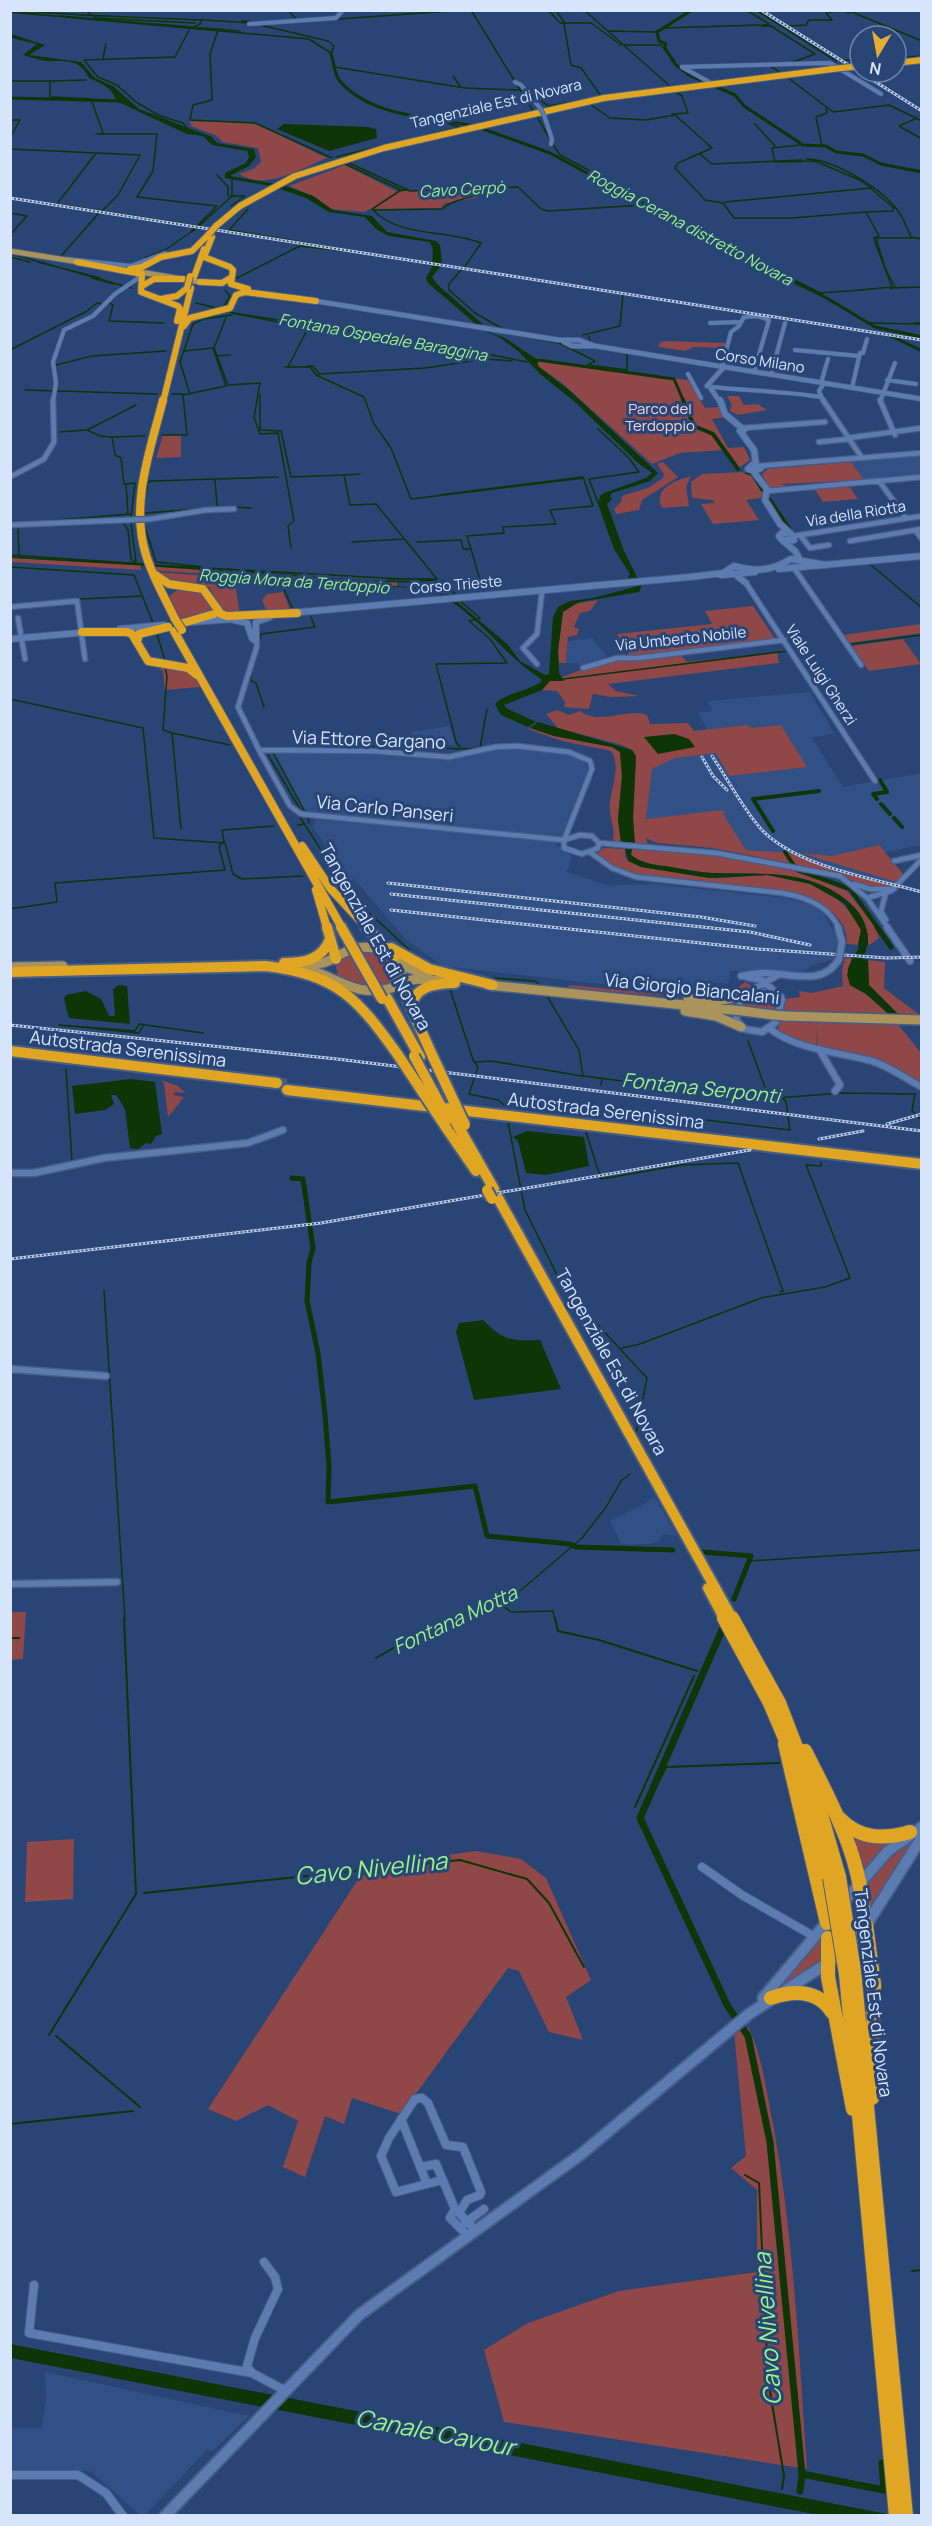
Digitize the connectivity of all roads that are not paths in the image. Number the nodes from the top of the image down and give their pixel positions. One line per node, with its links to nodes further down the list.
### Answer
1 (343, 10): 2 (street)
2 (252, 22)
3 (848, 67): 5 (highway, Tangenziale Est di Novara, bridge)
4 (515, 82): 7 (street, bridge)
5 (711, 84): 6 (street); 8 (highway, Tangenziale Est di Novara, bridge)
6 (881, 94)
7 (551, 144)
8 (211, 234): 10 (highway); 14 (highway); 16 (highway, Tangenziale Est di Novara)
9 (15, 252): 11 (main road)
10 (167, 254): 11 (street); 13 (highway); 16 (highway)
11 (59, 259): 12 (main road)
12 (74, 261): 13 (highway); 15 (main road); 20 (highway); 59 (street)
13 (147, 265): 15 (highway)
14 (225, 265): 16 (highway); 17 (highway)
15 (164, 276): 16 (main road)
16 (189, 277): 18 (main road); 20 (highway); 21 (highway, bridge)
17 (232, 277): 18 (highway); 23 (highway)
18 (200, 282): 19 (main road, Corso Milano)
19 (214, 284): 23 (main road, Corso Milano); 24 (highway)
20 (142, 286): 22 (highway)
21 (190, 289): 22 (highway); 26 (highway); 30 (highway); 32 (highway)
22 (150, 297): 30 (highway)
23 (296, 297): 25 (main road, Corso Milano)
24 (235, 299): 25 (highway); 26 (highway)
25 (316, 301): 37 (main road, Corso Milano)
26 (223, 310): 32 (highway)
27 (711, 322): 28 (street)
28 (741, 322): 37 (street); 38 (street)
29 (785, 324): 40 (street)
30 (175, 336): 78 (highway)
31 (867, 339): 34 (street)
32 (176, 349): 78 (highway)
33 (795, 350): 34 (street)
34 (860, 356): 44 (street)
35 (828, 359): 42 (street)
36 (895, 363): 41 (street)
37 (723, 367): 38 (main road, Corso Milano); 45 (main road)
38 (754, 372): 40 (main road, Corso Milano)
39 (688, 374): 48 (street)
40 (771, 375): 42 (main road, Corso Milano)
41 (887, 380): 43 (street); 46 (street)
42 (823, 383): 44 (main road, Corso Milano); 47 (street)
43 (916, 384)
44 (852, 388): 46 (main road, Corso Milano)
45 (714, 389): 47 (street); 52 (main road)
46 (881, 393): 49 (main road, Corso Milano); 53 (street)
47 (820, 397): 50 (street)
48 (701, 398)
49 (921, 399)
50 (837, 421): 52 (street); 54 (street)
51 (921, 428): 53 (street)
52 (743, 429): 58 (main road)
53 (894, 433): 54 (street)
54 (849, 439): 55 (street); 57 (street)
55 (819, 442)
56 (921, 453): 57 (street)
57 (862, 458): 58 (street)
58 (757, 468): 63 (main road)
59 (10, 477)
60 (919, 477): 61 (street); 62 (street)
61 (879, 481): 63 (street); 66 (street)
62 (921, 485)
63 (767, 491): 67 (main road)
64 (234, 509): 68 (street, bridge)
65 (921, 516): 66 (street, Via della Riotta)
66 (906, 518): 71 (street, Via della Riotta)
67 (780, 524): 71 (main road); 72 (main road)
68 (10, 525)
69 (921, 529): 70 (street)
70 (915, 530): 73 (street); 74 (street)
71 (795, 536): 72 (main road); 75 (street); 79 (main road)
72 (781, 538): 79 (main road)
73 (921, 539)
74 (850, 541)
75 (829, 545)
76 (921, 556): 79 (main road)
77 (791, 560): 79 (main road)
78 (146, 562): 82 (highway)
79 (797, 563): 81 (main road); 107 (street)
80 (731, 572): 81 (main road); 81 (main road); 83 (main road, Corso Trieste); 84 (main road)
81 (745, 572): 84 (main road)
82 (150, 573): 85 (highway); 87 (highway, Tangenziale Est di Novara); 96 (highway, Tangenziale Est di Novara)
83 (690, 577): 86 (main road, Corso Trieste)
84 (746, 583): 101 (street, Viale Luigi Gherzi)
85 (196, 587): 87 (highway); 89 (highway)
86 (542, 591): 90 (main road, Corso Trieste); 106 (street)
87 (169, 606): 96 (highway, Tangenziale Est di Novara)
88 (10, 607): 97 (street)
89 (217, 613): 90 (highway); 94 (main road, Corso Trieste); 95 (main road, Corso Trieste); 96 (highway)
90 (297, 613): 91 (main road, Corso Trieste)
91 (282, 614): 92 (main road, Corso Trieste); 102 (main road)
92 (250, 617): 94 (main road, Corso Trieste); 102 (main road)
93 (18, 618): 99 (street)
94 (230, 619): 102 (main road)
95 (201, 622): 96 (highway)
96 (177, 627): 98 (highway); 98 (main road); 105 (highway); 109 (highway, Tangenziale Est di Novara); 115 (highway, Tangenziale Est di Novara)
97 (82, 633): 98 (highway); 99 (main road); 104 (street)
98 (136, 634): 105 (highway)
99 (21, 638): 100 (main road); 103 (street)
100 (10, 639)
101 (784, 640): 108 (street, Via Umberto Nobile); 111 (street, Viale Luigi Gherzi)
102 (256, 641): 110 (street, Via Carlo Panseri)
103 (25, 659)
104 (84, 659)
105 (154, 663): 109 (highway)
106 (537, 664)
107 (861, 665)
108 (582, 668)
109 (204, 684): 115 (highway, Tangenziale Est di Novara)
110 (259, 750): 112 (street, Via Ettore Gargano); 114 (street, Via Carlo Panseri)
111 (875, 781)
112 (573, 821): 113 (street); 114 (street, Via Ettore Gargano)
113 (580, 835): 114 (street); 116 (street)
114 (563, 843): 117 (street, Via Carlo Panseri)
115 (298, 846): 124 (highway); 125 (highway); 152 (highway, Tangenziale Est di Novara, bridge)
116 (599, 846): 117 (street); 120 (street)
117 (591, 853): 131 (street, Via Carlo Panseri, bridge)
118 (921, 857): 119 (street); 121 (street)
119 (894, 861)
120 (850, 882): 121 (street); 122 (street)
121 (884, 893): 122 (street); 123 (street)
122 (867, 898): 123 (street)
123 (887, 928): 128 (street)
124 (374, 935): 127 (highway); 133 (highway)
125 (330, 939): 126 (highway); 129 (highway)
126 (335, 959): 127 (main road); 129 (main road); 132 (main road)
127 (397, 961): 133 (main road, Via Giorgio Biancalani); 134 (main road)
128 (909, 961)
129 (268, 965): 130 (highway); 132 (main road); 142 (highway)
130 (10, 970)
131 (789, 976): 135 (street, Via Carlo Panseri); 135 (street, Via Carlo Panseri); 138 (street)
132 (335, 978): 137 (main road)
133 (447, 980): 134 (main road, Via Giorgio Biancalani); 136 (highway); 136 (main road, Via Giorgio Biancalani); 143 (highway)
134 (400, 983): 137 (main road); 143 (highway)
135 (761, 983): 138 (street); 140 (street, Via Carlo Panseri)
136 (493, 985): 139 (main road, Via Giorgio Biancalani)
137 (346, 987): 142 (highway)
138 (772, 988): 141 (street)
139 (540, 990): 140 (main road); 144 (main road, Via Giorgio Biancalani, bridge); 145 (main road)
140 (742, 996): 141 (street); 145 (street)
141 (782, 1000): 146 (street)
142 (362, 1006): 152 (highway, bridge)
143 (411, 1008): 152 (highway, bridge)
144 (921, 1020)
145 (741, 1027): 146 (street)
146 (770, 1029): 147 (street)
147 (819, 1048): 150 (street); 151 (street)
148 (10, 1051): 149 (highway, Autostrada Serenissima)
149 (10, 1057)
150 (921, 1087)
151 (835, 1091)
152 (456, 1127): 161 (highway, Tangenziale Est di Novara)
153 (283, 1130): 156 (street)
154 (921, 1158): 155 (highway, Autostrada Serenissima)
155 (921, 1164)
156 (10, 1173)
157 (10, 1369): 158 (street)
158 (106, 1376)
159 (117, 1582): 160 (street)
160 (10, 1584)
161 (777, 1709): 162 (highway); 168 (highway); 172 (highway, Tangenziale Est di Novara, bridge)
162 (835, 1814): 163 (highway); 165 (highway)
163 (918, 1832): 165 (main road); 167 (main road)
164 (702, 1866): 169 (street)
165 (859, 1885): 166 (main road); 167 (highway)
166 (839, 1909): 167 (main road); 168 (main road)
167 (865, 1922): 170 (main road); 177 (highway)
168 (827, 1923): 169 (main road)
169 (822, 1938): 170 (main road); 171 (highway); 174 (main road)
170 (849, 1947): 171 (main road)
171 (826, 1964): 173 (main road); 175 (highway)
172 (850, 1972): 177 (highway, Tangenziale Est di Novara); 178 (highway, Tangenziale Est di Novara)
173 (771, 1998): 174 (main road); 175 (highway)
174 (741, 2020): 183 (main road)
175 (835, 2021): 178 (highway)
176 (401, 2119): 179 (street); 181 (street); 183 (street)
177 (870, 2125): 189 (highway, Tangenziale Est di Novara)
178 (864, 2160): 189 (highway, Tangenziale Est di Novara)
179 (421, 2167): 180 (street); 181 (street)
180 (442, 2180): 181 (street); 183 (street)
181 (428, 2184)
182 (484, 2209): 183 (street)
183 (470, 2229): 187 (main road)
184 (264, 2262): 186 (street)
185 (34, 2285): 186 (street)
186 (252, 2373): 187 (street)
187 (282, 2392): 191 (main road)
188 (10, 2475): 190 (street)
189 (899, 2490): 192 (highway, Tangenziale Est di Novara); 193 (highway, Tangenziale Est di Novara)
190 (123, 2516)
191 (165, 2516)
192 (896, 2516)
193 (906, 2516)

